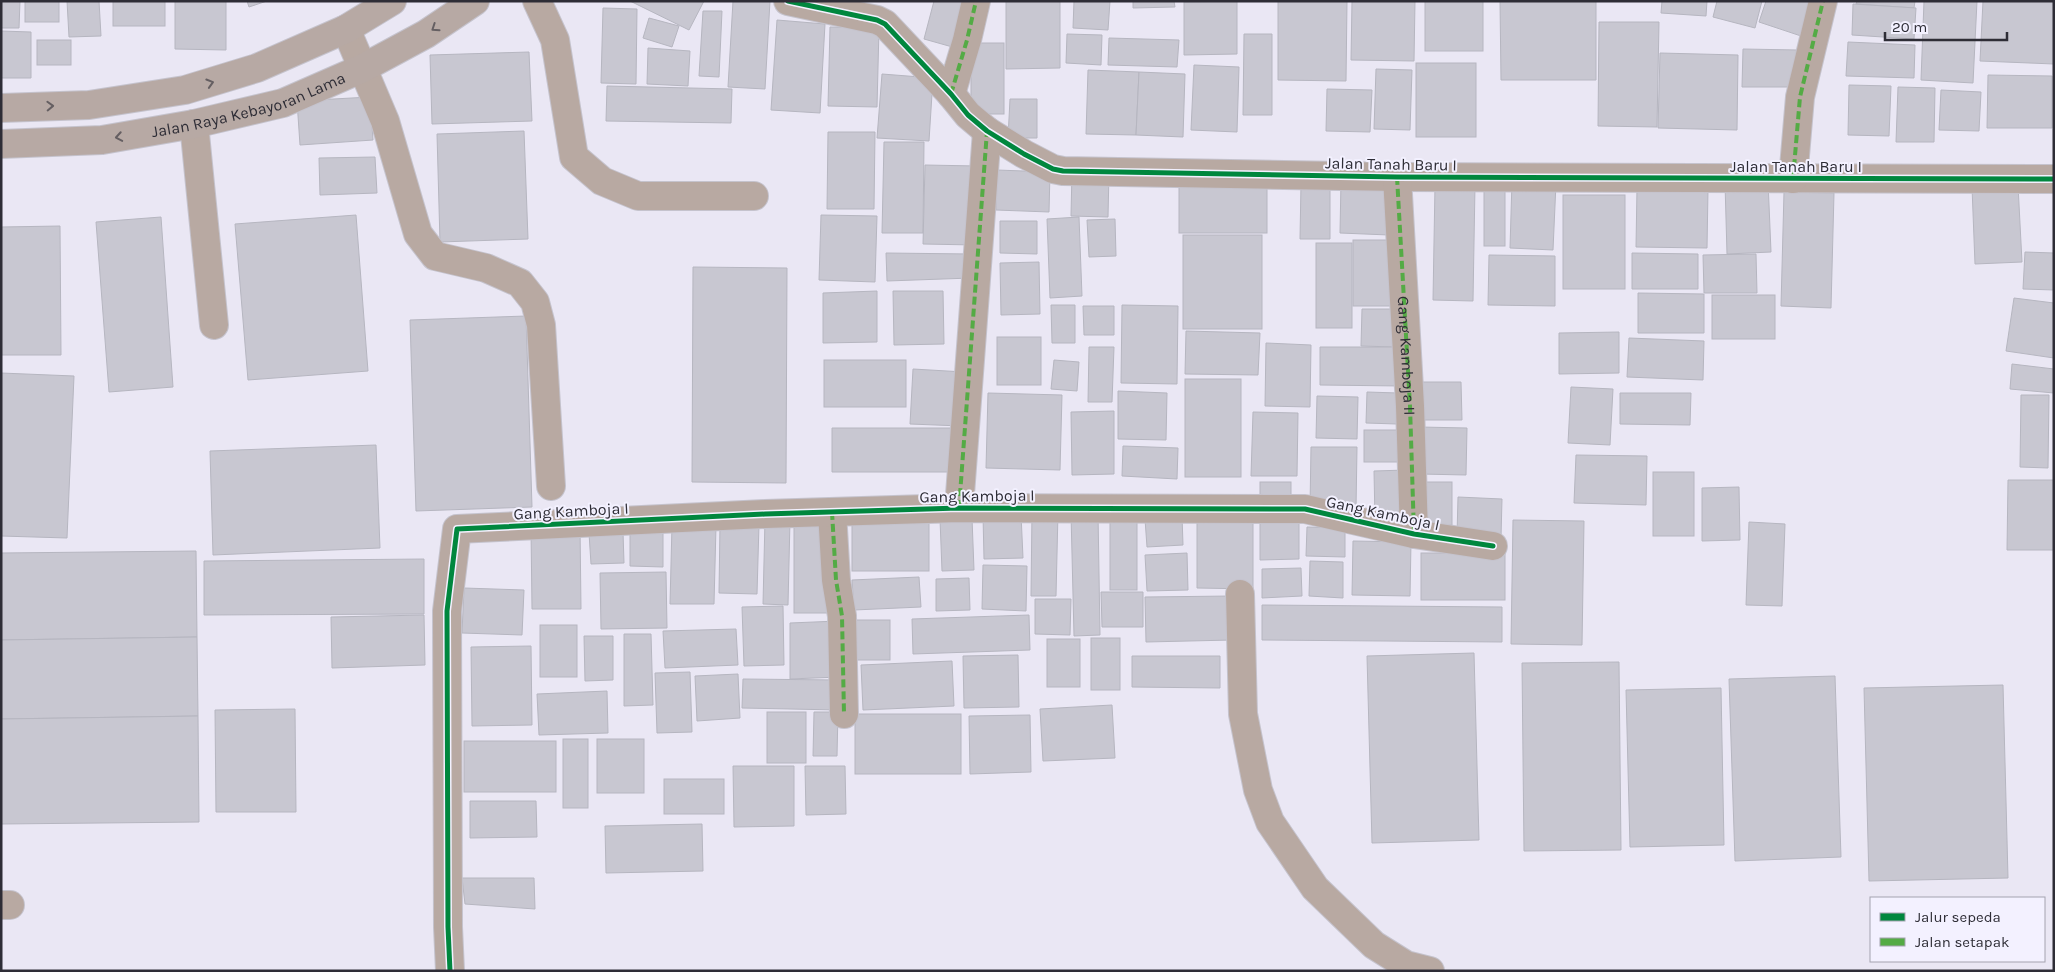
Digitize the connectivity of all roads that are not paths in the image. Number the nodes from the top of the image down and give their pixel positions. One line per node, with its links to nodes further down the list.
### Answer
1 (392, 1): 7 (main road, Jalan Raya Kebayoran Lama)
2 (475, 1): 8 (main road, Jalan Raya Kebayoran Lama, one-way to 8)
3 (537, 1): 17 (street)
4 (788, 1): 9 (street, Jalan Tanah Baru I)
5 (976, 1): 9 (street)
6 (1823, 1): 15 (street)
7 (346, 29): 8 (street); 10 (main road, Jalan Raya Kebayoran Lama, one-way to 7)
8 (363, 68): 11 (main road, Jalan Raya Kebayoran Lama); 19 (street)
9 (951, 94): 12 (street, Jalan Tanah Baru I)
10 (1, 108)
11 (194, 124): 13 (main road, Jalan Raya Kebayoran Lama, one-way to 13); 18 (street)
12 (987, 131): 14 (street, Jalan Tanah Baru I); 20 (street, Gang Kamboja I)
13 (1, 144)
14 (1397, 177): 15 (street, Jalan Tanah Baru I); 22 (street, Gang Kamboja II)
15 (1793, 179): 16 (street, Jalan Tanah Baru I)
16 (2054, 179)
17 (754, 196)
18 (214, 324)
19 (551, 486)
20 (959, 508): 21 (street, Gang Kamboja I); 22 (street, Gang Kamboja I)
21 (832, 512): 25 (street); 26 (street, Gang Kamboja I)
22 (1414, 534): 23 (street, Gang Kamboja I)
23 (1493, 546)
24 (1240, 594): 27 (street)
25 (844, 714)
26 (450, 970)
27 (1430, 971)

